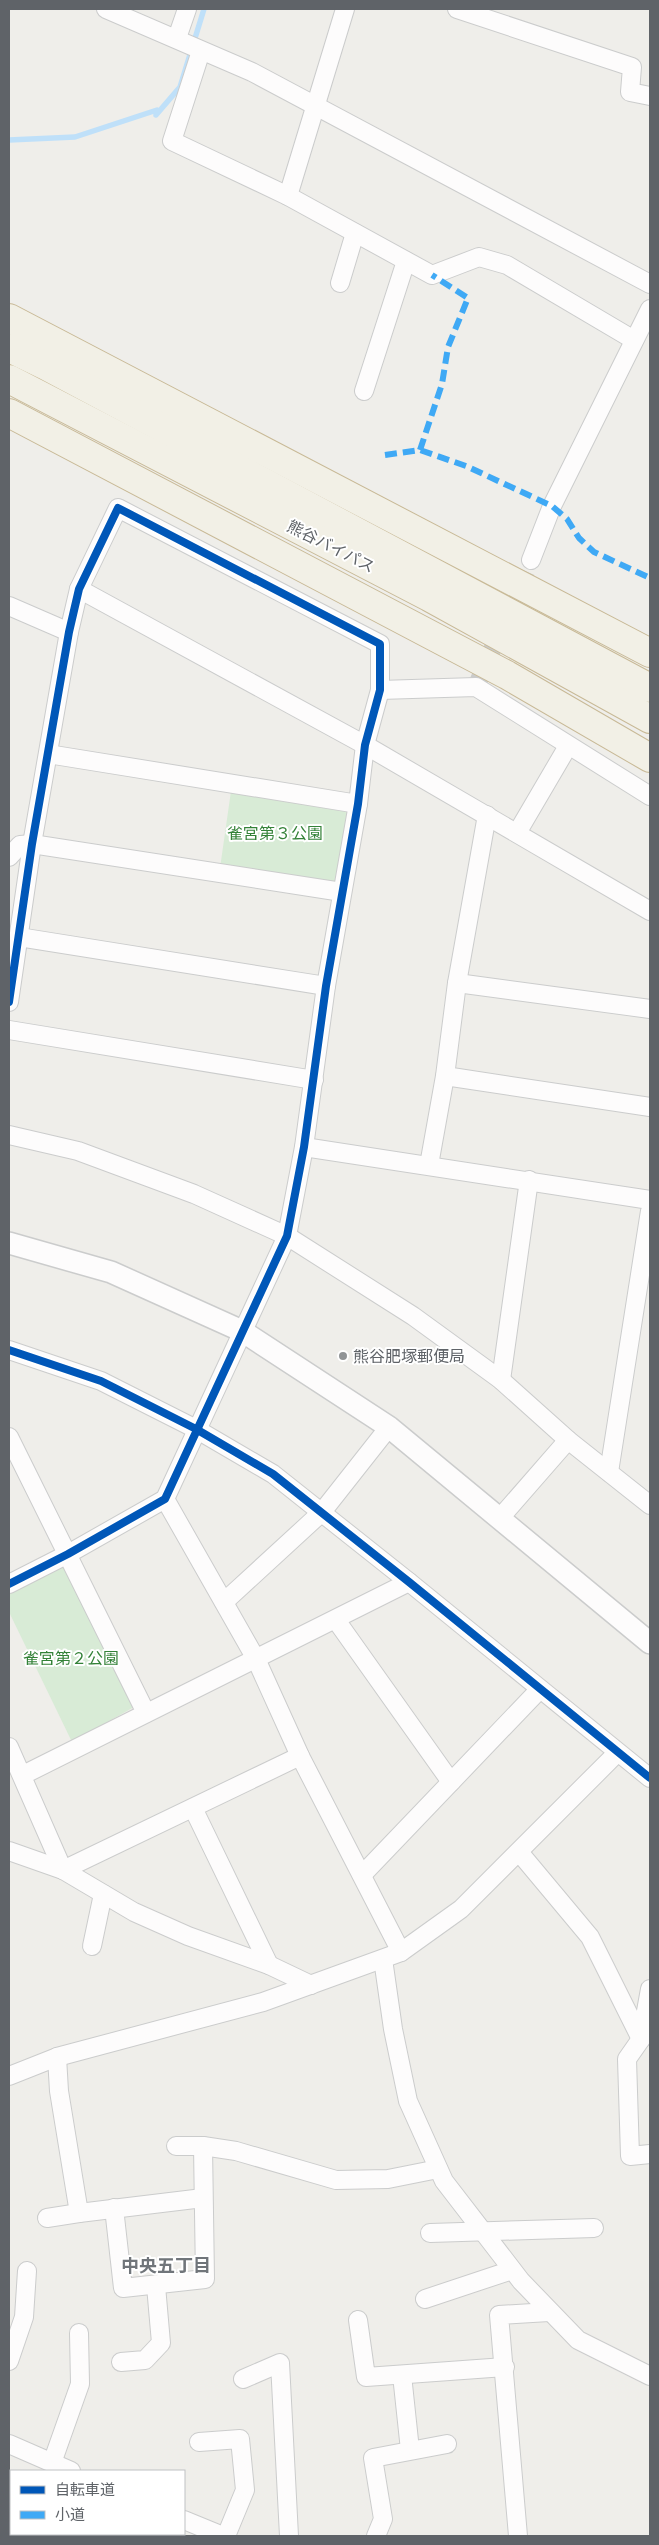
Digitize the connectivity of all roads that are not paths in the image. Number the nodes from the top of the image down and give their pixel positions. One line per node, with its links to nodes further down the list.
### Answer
1 (106, 9): 5 (street)
2 (187, 9): 5 (street)
3 (345, 9): 8 (street)
4 (457, 9): 7 (street)
5 (179, 39): 6 (street)
6 (200, 51): 8 (street); 9 (street)
7 (650, 96)
8 (316, 107): 9 (street); 13 (street)
9 (288, 196): 10 (street)
10 (355, 233): 11 (street); 12 (street)
11 (406, 261): 16 (street); 19 (street)
12 (340, 283)
13 (650, 284)
14 (650, 309): 16 (street)
15 (9, 318): 25 (highway)
16 (634, 340): 21 (street)
17 (9, 348): 26 (highway, 熊谷バイパス)
18 (9, 379): 28 (highway, 熊谷バイパス)
19 (364, 391)
20 (9, 413): 32 (highway)
21 (530, 560)
22 (79, 589): 24 (street); 27 (street); 29 (street)
23 (9, 606): 24 (street)
24 (69, 632): 31 (street)
25 (650, 653)
26 (650, 688)
27 (380, 690): 29 (street); 30 (street)
28 (650, 719)
29 (365, 745): 34 (street); 35 (street)
30 (568, 746): 33 (street); 36 (street)
31 (48, 754): 34 (street); 37 (street)
32 (650, 758)
33 (650, 796)
34 (358, 804): 39 (street)
35 (487, 815): 36 (street); 42 (street)
36 (517, 833): 40 (street)
37 (32, 844): 38 (street); 39 (street); 41 (street)
38 (9, 857)
39 (342, 892): 43 (street)
40 (650, 911)
41 (20, 937): 43 (street); 44 (street)
42 (457, 982): 45 (street); 47 (street)
43 (326, 986): 48 (street)
44 (9, 1002)
45 (650, 1010)
46 (9, 1030): 48 (street)
47 (445, 1076): 49 (street); 52 (street)
48 (314, 1080): 51 (street)
49 (650, 1107)
50 (9, 1135): 56 (street)
51 (304, 1147): 52 (street); 56 (street)
52 (429, 1165): 53 (street)
53 (529, 1180): 54 (street); 60 (street)
54 (650, 1200)
55 (650, 1212): 65 (street)
56 (287, 1236): 58 (street); 60 (street)
57 (9, 1243): 58 (street)
58 (242, 1331): 61 (street); 62 (street)
59 (9, 1350): 62 (street)
60 (501, 1380): 64 (street)
61 (389, 1426): 68 (street); 69 (street)
62 (196, 1429): 66 (street); 68 (street)
63 (9, 1437): 70 (street)
64 (568, 1440): 65 (street); 69 (street)
65 (609, 1472): 67 (street)
66 (165, 1499): 70 (street); 73 (street)
67 (650, 1505)
68 (322, 1512): 71 (street); 73 (street)
69 (500, 1518): 75 (street)
70 (68, 1554): 72 (street); 78 (street)
71 (410, 1582): 74 (street); 77 (street)
72 (9, 1584)
73 (224, 1602): 76 (street)
74 (336, 1620): 76 (street); 84 (street)
75 (650, 1643)
76 (256, 1659): 78 (street); 81 (street)
77 (540, 1689): 80 (street); 84 (street)
78 (146, 1713): 82 (street)
79 (9, 1747): 82 (street)
80 (617, 1753): 83 (street); 87 (street)
81 (300, 1756): 85 (street); 89 (street)
82 (23, 1775): 88 (street)
83 (650, 1778)
84 (451, 1782): 89 (street)
85 (193, 1808): 88 (street); 94 (street)
86 (9, 1851): 88 (street)
87 (519, 1852): 92 (street); 97 (street)
88 (63, 1870): 90 (street)
89 (362, 1875): 92 (street)
90 (103, 1894): 91 (street); 94 (street)
91 (92, 1946)
92 (400, 1952): 93 (street)
93 (383, 1959): 95 (street); 103 (street)
94 (269, 1965): 95 (street)
95 (311, 1985): 98 (street)
96 (650, 1989): 97 (street)
97 (646, 2038): 102 (street)
98 (57, 2057): 99 (street); 106 (street)
99 (9, 2076)
100 (176, 2146): 101 (street)
101 (203, 2146): 103 (street); 104 (street)
102 (650, 2154)
103 (438, 2169): 109 (street)
104 (203, 2198): 105 (street); 113 (street)
105 (114, 2208): 106 (street); 113 (street)
106 (79, 2213): 107 (street)
107 (47, 2218)
108 (594, 2228): 109 (street)
109 (482, 2230): 110 (street); 111 (street)
110 (430, 2233)
111 (512, 2270): 114 (street); 115 (street)
112 (27, 2271): 118 (street)
113 (156, 2286): 119 (street)
114 (425, 2299)
115 (549, 2312): 120 (street); 122 (street)
116 (358, 2320): 121 (street)
117 (79, 2333): 128 (street)
118 (9, 2361)
119 (121, 2362)
120 (504, 2367): 121 (street); 134 (street)
121 (402, 2375): 127 (street)
122 (650, 2376)
123 (243, 2379): 132 (street)
124 (199, 2442): 131 (street)
125 (9, 2444): 128 (street)
126 (447, 2444): 127 (street)
127 (410, 2450): 133 (street)
128 (52, 2463): 129 (street)
129 (69, 2470)
130 (185, 2520): 131 (street)
131 (225, 2536)
132 (289, 2536)
133 (376, 2536)
134 (518, 2536)

